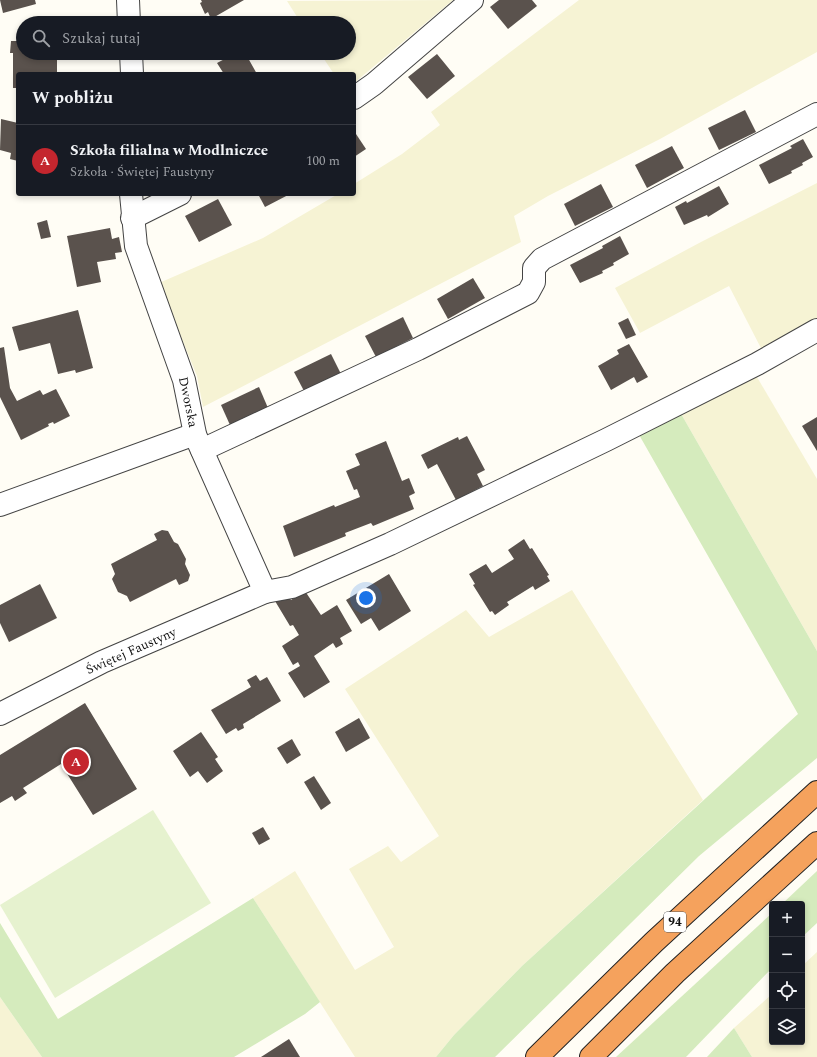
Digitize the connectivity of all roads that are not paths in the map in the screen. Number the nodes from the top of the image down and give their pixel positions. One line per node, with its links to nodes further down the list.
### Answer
1 (128, 0): 3 (street)
2 (472, 0): 6 (street)
3 (129, 16)
4 (131, 60): 5 (street)
5 (132, 72)
6 (356, 97)
7 (817, 114): 12 (street)
8 (131, 196): 10 (street, Dworska)
9 (176, 196): 10 (street)
10 (132, 218): 12 (street, Dworska)
11 (817, 330): 14 (street, Świętej Faustyny)
12 (198, 442): 13 (street, Dworska); 14 (street)
13 (0, 504)
14 (265, 592): 15 (street, Świętej Faustyny)
15 (0, 714)
16 (817, 792): 18 (highway, 94)
17 (817, 843): 19 (highway)
18 (537, 1057)
19 (591, 1057)

